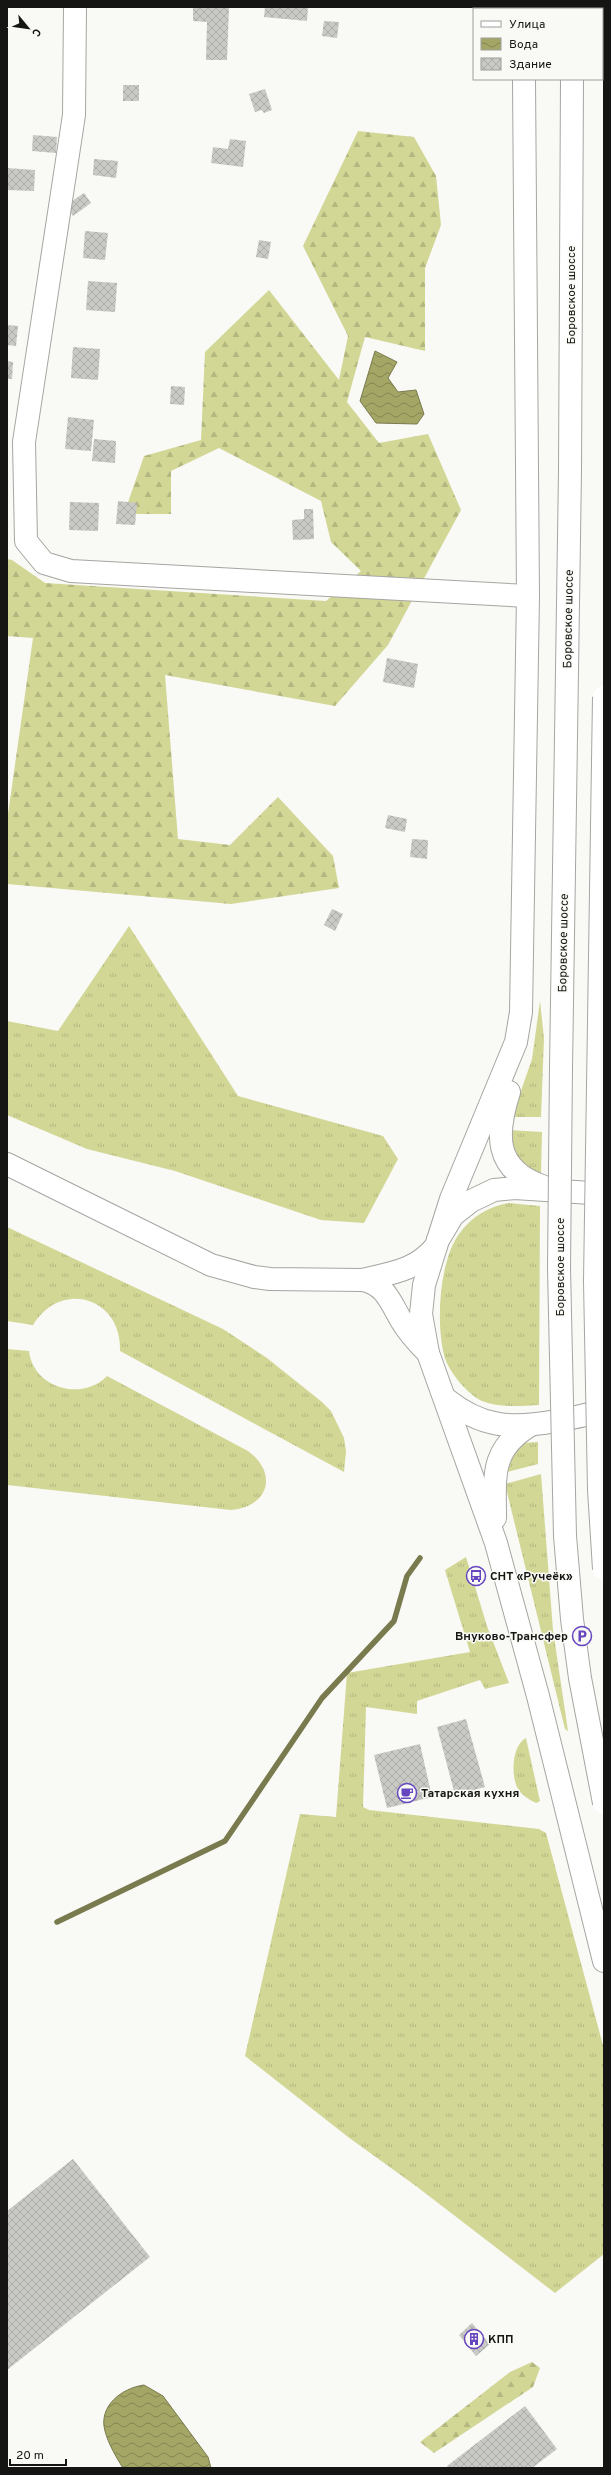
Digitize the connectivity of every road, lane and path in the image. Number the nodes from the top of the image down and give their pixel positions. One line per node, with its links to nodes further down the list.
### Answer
1 (75, 7): 4 (main road)
2 (524, 80): 4 (main road)
3 (572, 80): 18 (main road, Боровское шоссе, bridge)
4 (528, 596): 6 (main road)
5 (604, 697): 17 (main road, bridge)
6 (518, 1033): 8 (main road); 10 (main road)
7 (7, 1164): 11 (main road)
8 (554, 1190): 9 (main road); 10 (main road)
9 (600, 1195)
10 (437, 1243): 11 (main road); 12 (main road)
11 (362, 1280): 12 (main road)
12 (428, 1353): 13 (main road)
13 (446, 1399): 15 (main road); 16 (main road)
14 (604, 1410): 15 (main road)
15 (529, 1426): 16 (main road)
16 (495, 1539): 19 (main road)
17 (604, 1569)
18 (604, 1803)
19 (604, 1961)

